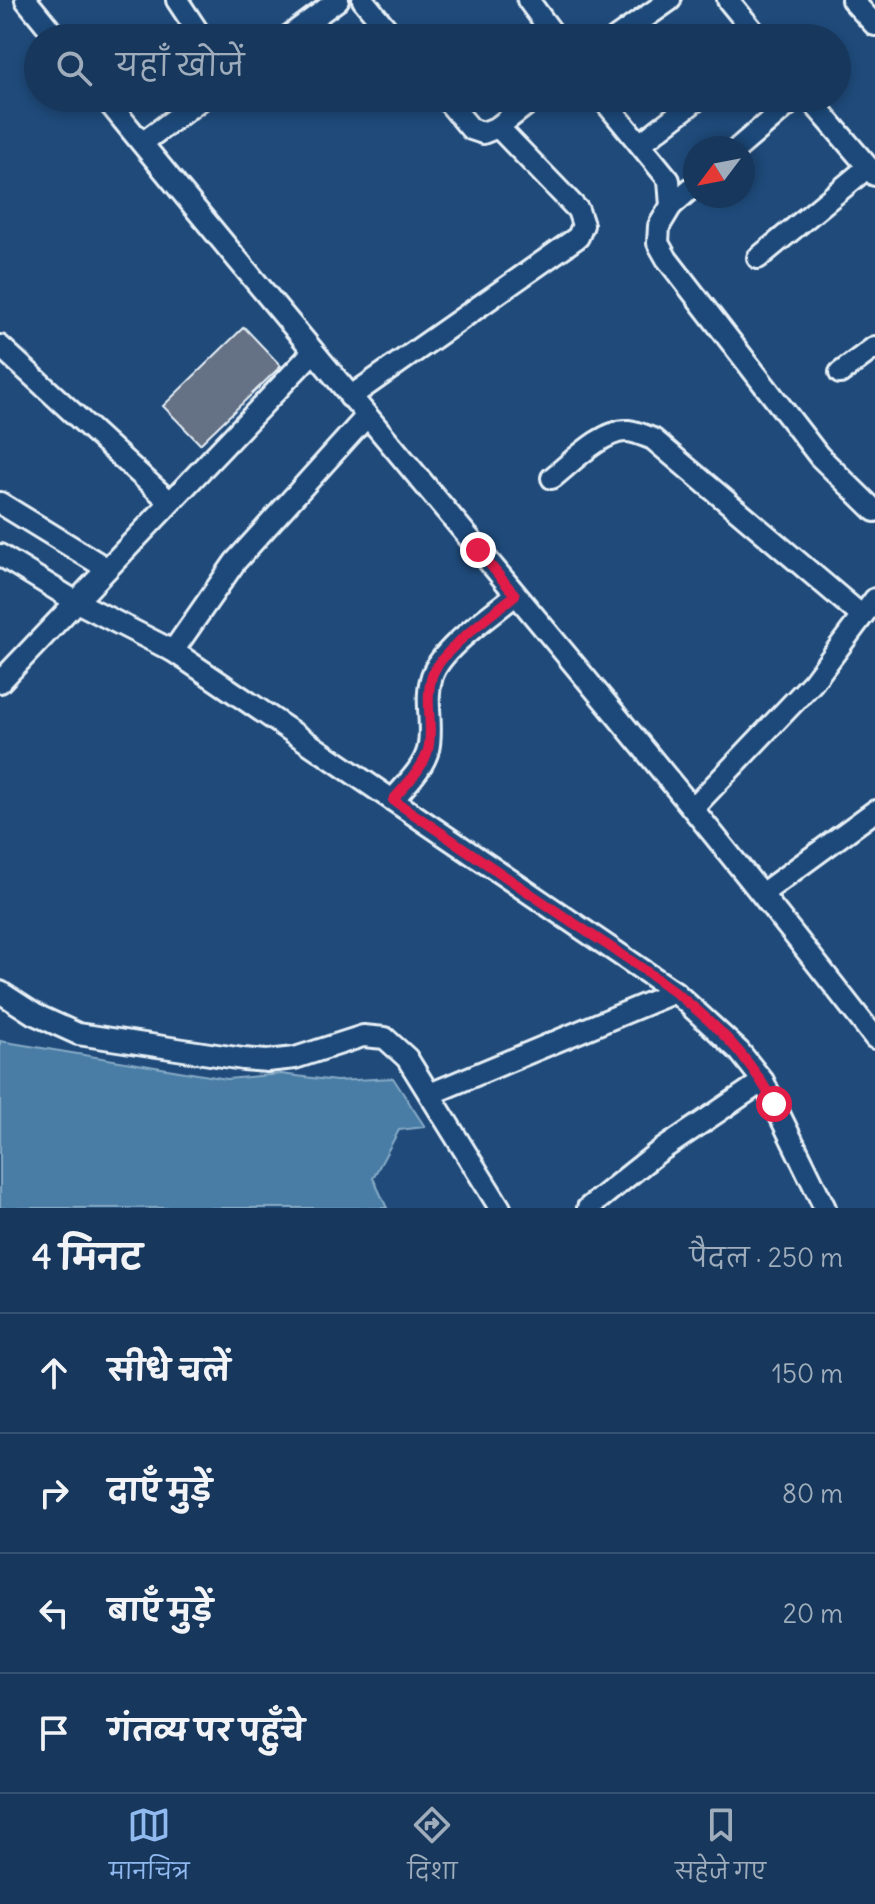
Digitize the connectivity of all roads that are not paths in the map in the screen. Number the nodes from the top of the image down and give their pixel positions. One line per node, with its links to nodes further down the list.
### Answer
1 (26, 0): 9 (street)
2 (177, 0): 10 (street)
3 (338, 0): 11 (street)
4 (363, 0): 12 (street)
5 (528, 0): 13 (street)
6 (670, 0): 14 (street)
7 (728, 0): 15 (street)
8 (852, 0): 16 (street)
9 (46, 24)
10 (193, 24)
11 (305, 24)
12 (383, 24)
13 (546, 24)
14 (636, 24)
15 (748, 24)
16 (875, 25)
17 (117, 112): 27 (street)
18 (184, 112): 27 (street)
19 (457, 112): 25 (street)
20 (517, 112): 25 (street)
21 (614, 112): 28 (street)
22 (681, 112): 28 (street)
23 (780, 112): 26 (street)
24 (821, 112): 29 (street)
25 (498, 127): 37 (street)
26 (752, 136)
27 (142, 143): 35 (street)
28 (640, 144): 31 (street)
29 (872, 171): 32 (street)
30 (683, 196): 31 (street)
31 (671, 206): 42 (street)
32 (758, 258)
33 (0, 346): 40 (street)
34 (875, 347): 36 (street)
35 (313, 352): 37 (street); 40 (street)
36 (840, 373)
37 (350, 397): 38 (street)
38 (366, 417): 45 (street); 49 (street)
39 (552, 478): 48 (street)
40 (170, 502): 44 (street)
41 (0, 503): 44 (street)
42 (875, 511)
43 (0, 555): 47 (street)
44 (106, 568): 47 (street)
45 (515, 595): 51 (street); 52 (street)
46 (875, 599): 48 (street)
47 (75, 601): 49 (street); 50 (street)
48 (862, 616): 52 (street)
49 (173, 651): 51 (street)
50 (0, 682)
51 (393, 800): 56 (street)
52 (693, 808): 54 (street)
53 (875, 811): 54 (street)
54 (763, 893): 57 (street)
55 (0, 992): 59 (street)
56 (675, 992): 58 (street); 59 (street)
57 (875, 1038)
58 (763, 1081): 61 (street); 62 (street)
59 (430, 1094): 60 (street)
60 (500, 1208)
61 (588, 1208)
62 (825, 1208)

